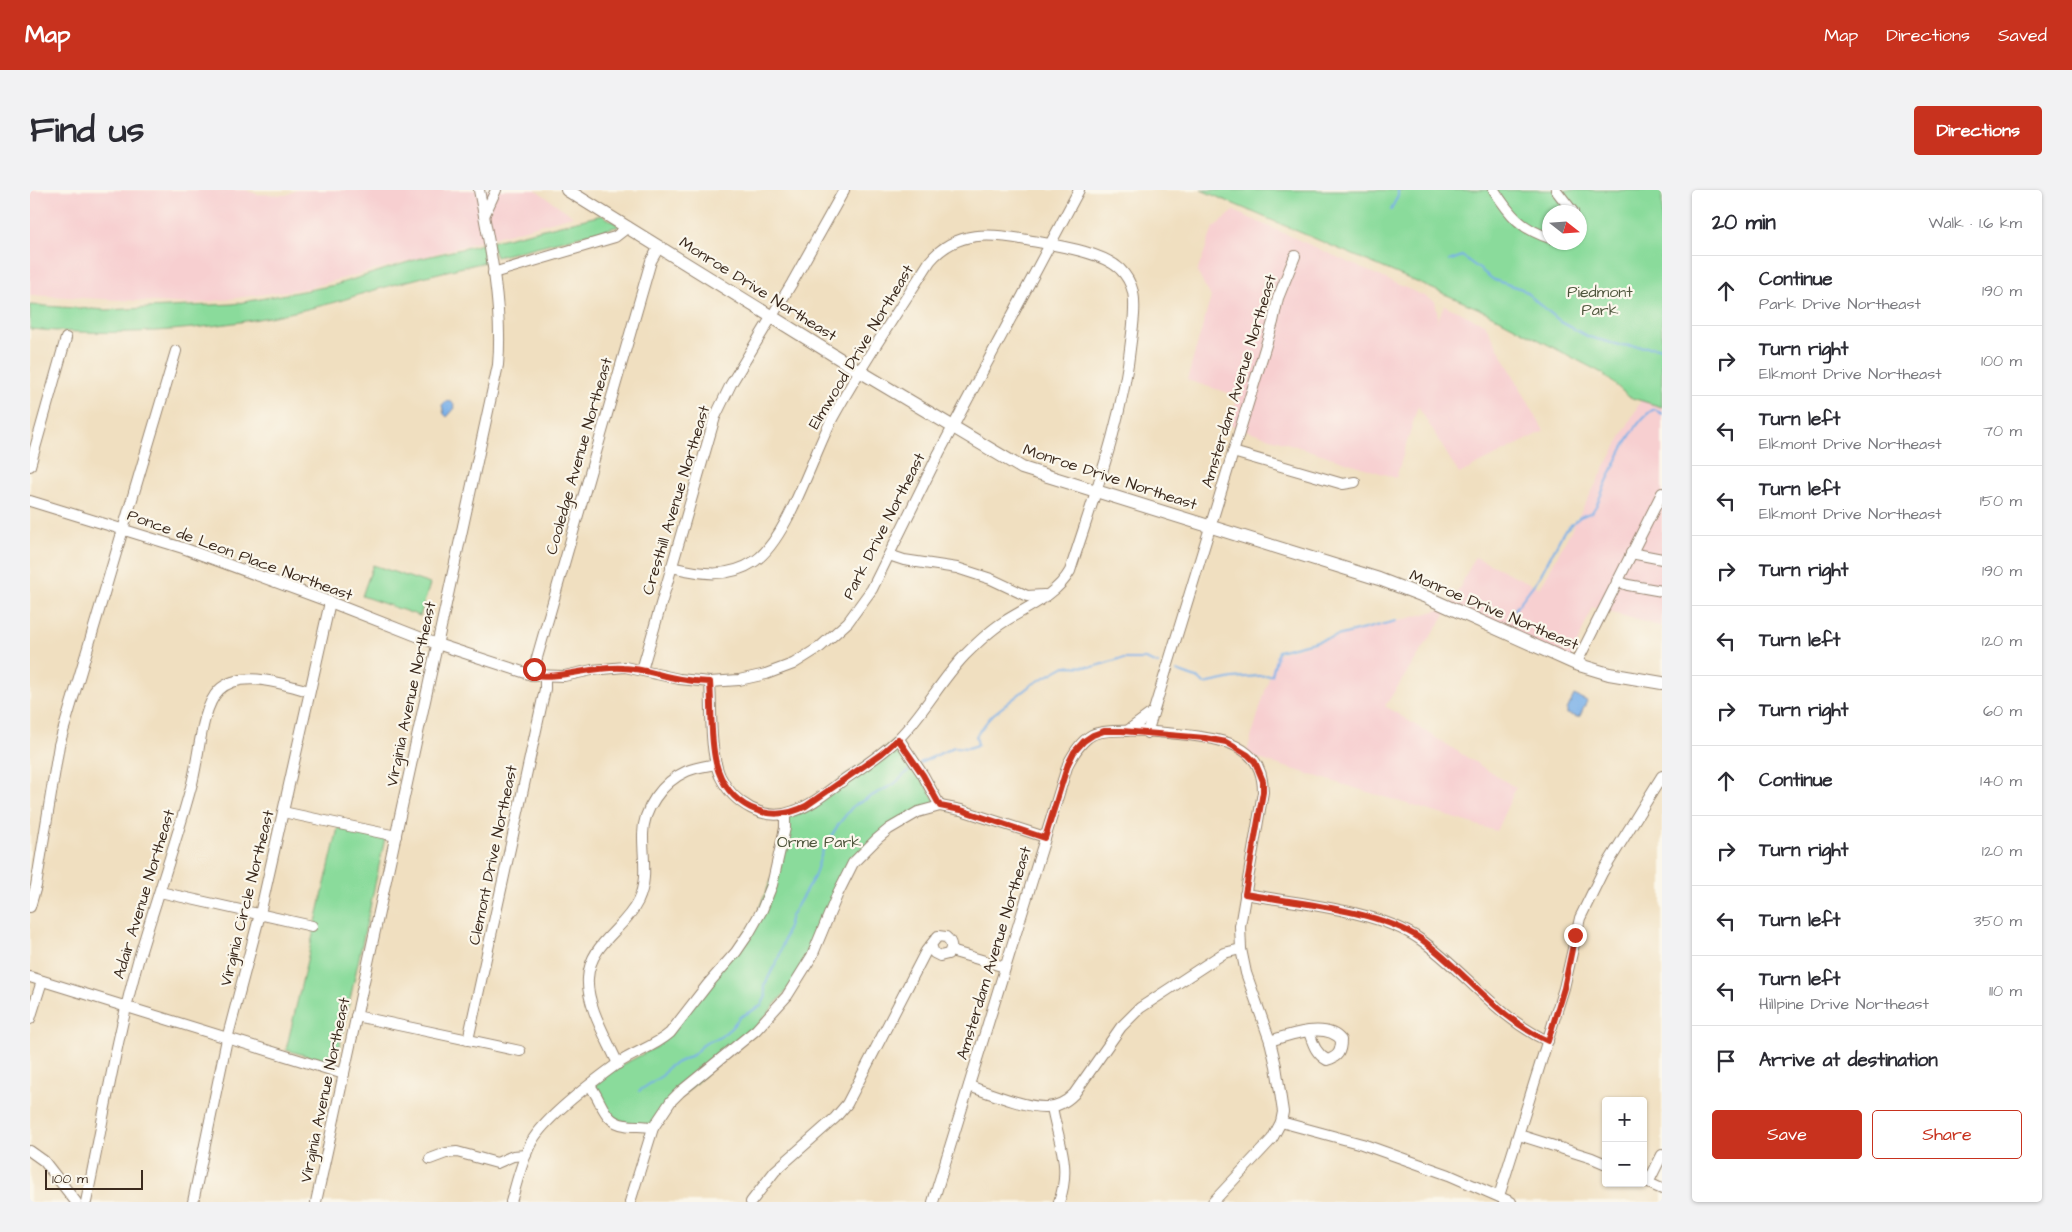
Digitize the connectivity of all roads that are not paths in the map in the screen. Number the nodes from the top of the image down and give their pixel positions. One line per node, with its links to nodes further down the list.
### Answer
1 (479, 190): 9 (street, Virginia Avenue Northeast)
2 (496, 190): 9 (street)
3 (844, 190): 16 (street, Cresthill Avenue Northeast)
4 (1494, 190): 11 (street)
5 (1556, 190): 8 (street)
6 (574, 192): 10 (main road, Monroe Drive Northeast)
7 (1077, 194): 12 (street, Park Drive Northeast)
8 (1568, 205)
9 (484, 216): 15 (street, Virginia Avenue Northeast)
10 (628, 228): 13 (main road, Monroe Drive Northeast); 15 (street)
11 (1542, 235)
12 (1050, 244): 19 (street, Elmwood Drive Northeast); 20 (street, Park Drive Northeast); 24 (street, Elmwood Drive Northeast)
13 (659, 247): 16 (main road, Monroe Drive Northeast); 40 (street, Cooledge Avenue Northeast)
14 (1294, 256): 21 (street, Amsterdam Avenue Northeast)
15 (493, 273): 37 (street, Virginia Avenue Northeast)
16 (772, 316): 19 (main road, Monroe Drive Northeast); 32 (street, Cresthill Avenue Northeast)
17 (66, 338): 22 (street)
18 (176, 351): 28 (street)
19 (861, 372): 20 (main road, Monroe Drive Northeast); 32 (street, Elmwood Drive Northeast)
20 (953, 428): 24 (main road, Monroe Drive Northeast); 30 (street, Park Drive Northeast)
21 (1233, 452): 23 (street); 27 (street, Amsterdam Avenue Northeast)
22 (30, 466)
23 (1355, 482)
24 (1096, 491): 27 (main road, Monroe Drive Northeast); 35 (street, Elmwood Drive Northeast)
25 (1662, 493): 29 (street)
26 (30, 501): 28 (street, Ponce de Leon Place Northeast)
27 (1210, 526): 38 (main road, Monroe Drive Northeast); 45 (street, Amsterdam Avenue Northeast)
28 (122, 529): 36 (street, Ponce de Leon Place Northeast); 59 (street)
29 (1631, 553): 31 (street); 33 (street)
30 (889, 555): 35 (street); 42 (street, Park Drive Northeast)
31 (1662, 559)
32 (671, 567): 39 (street, Cresthill Avenue Northeast)
33 (1617, 580): 34 (street); 38 (street)
34 (1662, 591)
35 (1047, 594): 49 (street, Elmwood Drive Northeast)
36 (330, 602): 37 (street, Ponce de Leon Place Northeast); 44 (street, Virginia Circle Northeast)
37 (437, 644): 40 (street, Park Drive Northeast); 55 (street, Virginia Avenue Northeast)
38 (1576, 664): 43 (main road, Monroe Drive Northeast)
39 (642, 670): 41 (street, Park Drive Northeast); 42 (street, Park Drive Northeast)
40 (532, 675): 41 (street, Park Drive Northeast)
41 (546, 677): 73 (street, Clemont Drive Northeast)
42 (710, 682): 50 (street)
43 (1662, 684)
44 (309, 691): 53 (street, Virginia Circle Northeast); 57 (street, Adair Avenue Northeast)
45 (1154, 711): 46 (street); 47 (street, Amsterdam Avenue Northeast); 48 (street)
46 (1127, 731): 47 (street, Amsterdam Avenue Northeast); 56 (street, Amsterdam Avenue Northeast)
47 (1147, 733): 48 (street)
48 (1171, 735): 58 (street)
49 (898, 739): 52 (street); 54 (street, Elmwood Drive Northeast)
50 (716, 764): 54 (street); 77 (street)
51 (1662, 776): 75 (street)
52 (940, 806): 56 (street); 83 (street)
53 (283, 812): 55 (street); 60 (street, Virginia Circle Northeast)
54 (785, 814): 77 (street)
55 (396, 836): 69 (street, Virginia Avenue Northeast)
56 (1045, 838): 65 (street, Amsterdam Avenue Northeast)
57 (160, 892): 60 (street); 68 (street, Adair Avenue Northeast)
58 (1245, 894): 63 (street); 75 (street)
59 (30, 907)
60 (260, 914): 61 (street); 72 (street, Virginia Circle Northeast)
61 (312, 926)
62 (931, 945): 64 (street); 64 (street); 100 (street)
63 (1240, 949): 74 (street); 81 (street)
64 (950, 951): 65 (street)
65 (1005, 967): 80 (street, Amsterdam Avenue Northeast)
66 (30, 977): 67 (street)
67 (42, 981): 68 (street); 70 (street)
68 (126, 1007): 72 (street); 95 (street, Adair Avenue Northeast)
69 (356, 1016): 73 (street); 78 (street, Virginia Avenue Northeast)
70 (30, 1019)
71 (1309, 1032): 74 (street)
72 (228, 1039): 78 (street); 96 (street, Virginia Circle Northeast)
73 (468, 1040): 76 (street)
74 (1270, 1041): 82 (street)
75 (1548, 1041): 84 (street)
76 (520, 1051)
77 (618, 1064): 79 (street)
78 (344, 1074): 97 (street, Virginia Avenue Northeast)
79 (590, 1086): 83 (street); 86 (street)
80 (969, 1086): 81 (street); 101 (street, Amsterdam Avenue Northeast)
81 (1052, 1107): 102 (street)
82 (1281, 1122): 93 (street); 103 (street)
83 (653, 1128): 99 (street)
84 (1518, 1135): 89 (street); 93 (street)
85 (30, 1151): 94 (street)
86 (526, 1155): 88 (street); 98 (street)
87 (1662, 1155): 90 (street)
88 (430, 1160)
89 (1602, 1162)
90 (1647, 1180)
91 (1647, 1182): 92 (street)
92 (1662, 1189)
93 (1499, 1196): 104 (street)
94 (76, 1202)
95 (86, 1202)
96 (193, 1202)
97 (316, 1202)
98 (511, 1202)
99 (630, 1202)
100 (751, 1202)
101 (933, 1202)
102 (1058, 1202)
103 (1214, 1202)
104 (1511, 1202)

